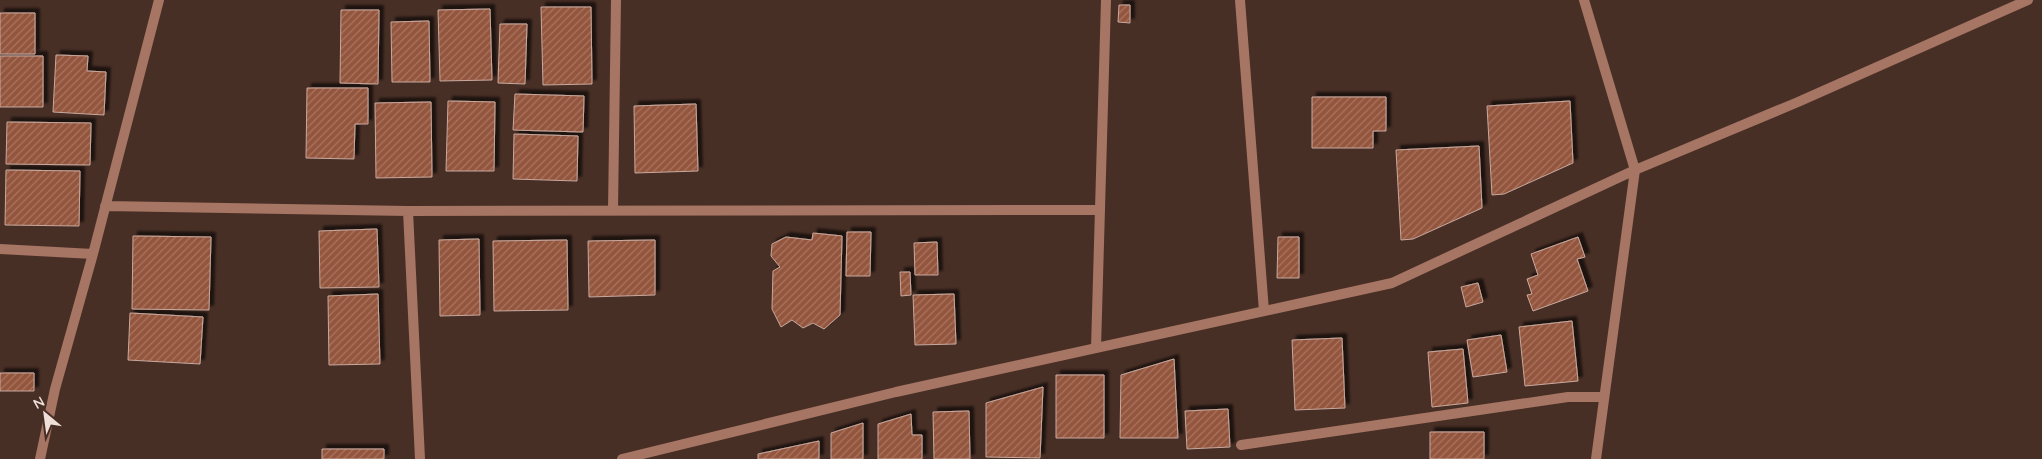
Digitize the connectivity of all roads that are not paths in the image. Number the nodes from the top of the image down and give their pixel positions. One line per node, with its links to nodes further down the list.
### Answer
1 (159, 0): 8 (street)
2 (616, 0): 9 (street)
3 (1106, 0): 10 (street)
4 (1240, 0): 14 (street)
5 (1584, 0): 7 (street)
6 (2028, 0): 7 (street)
7 (1635, 170): 14 (street); 16 (street)
8 (105, 206): 11 (street); 13 (street)
9 (612, 210): 10 (street); 11 (street)
10 (1099, 210): 15 (street)
11 (408, 211): 19 (street)
12 (0, 249): 13 (street)
13 (93, 254): 18 (street)
14 (1264, 311): 15 (street)
15 (1096, 348): 20 (street)
16 (1604, 397): 17 (street); 21 (street)
17 (1241, 445)
18 (40, 459)
19 (420, 459)
20 (622, 459)
21 (1596, 459)

